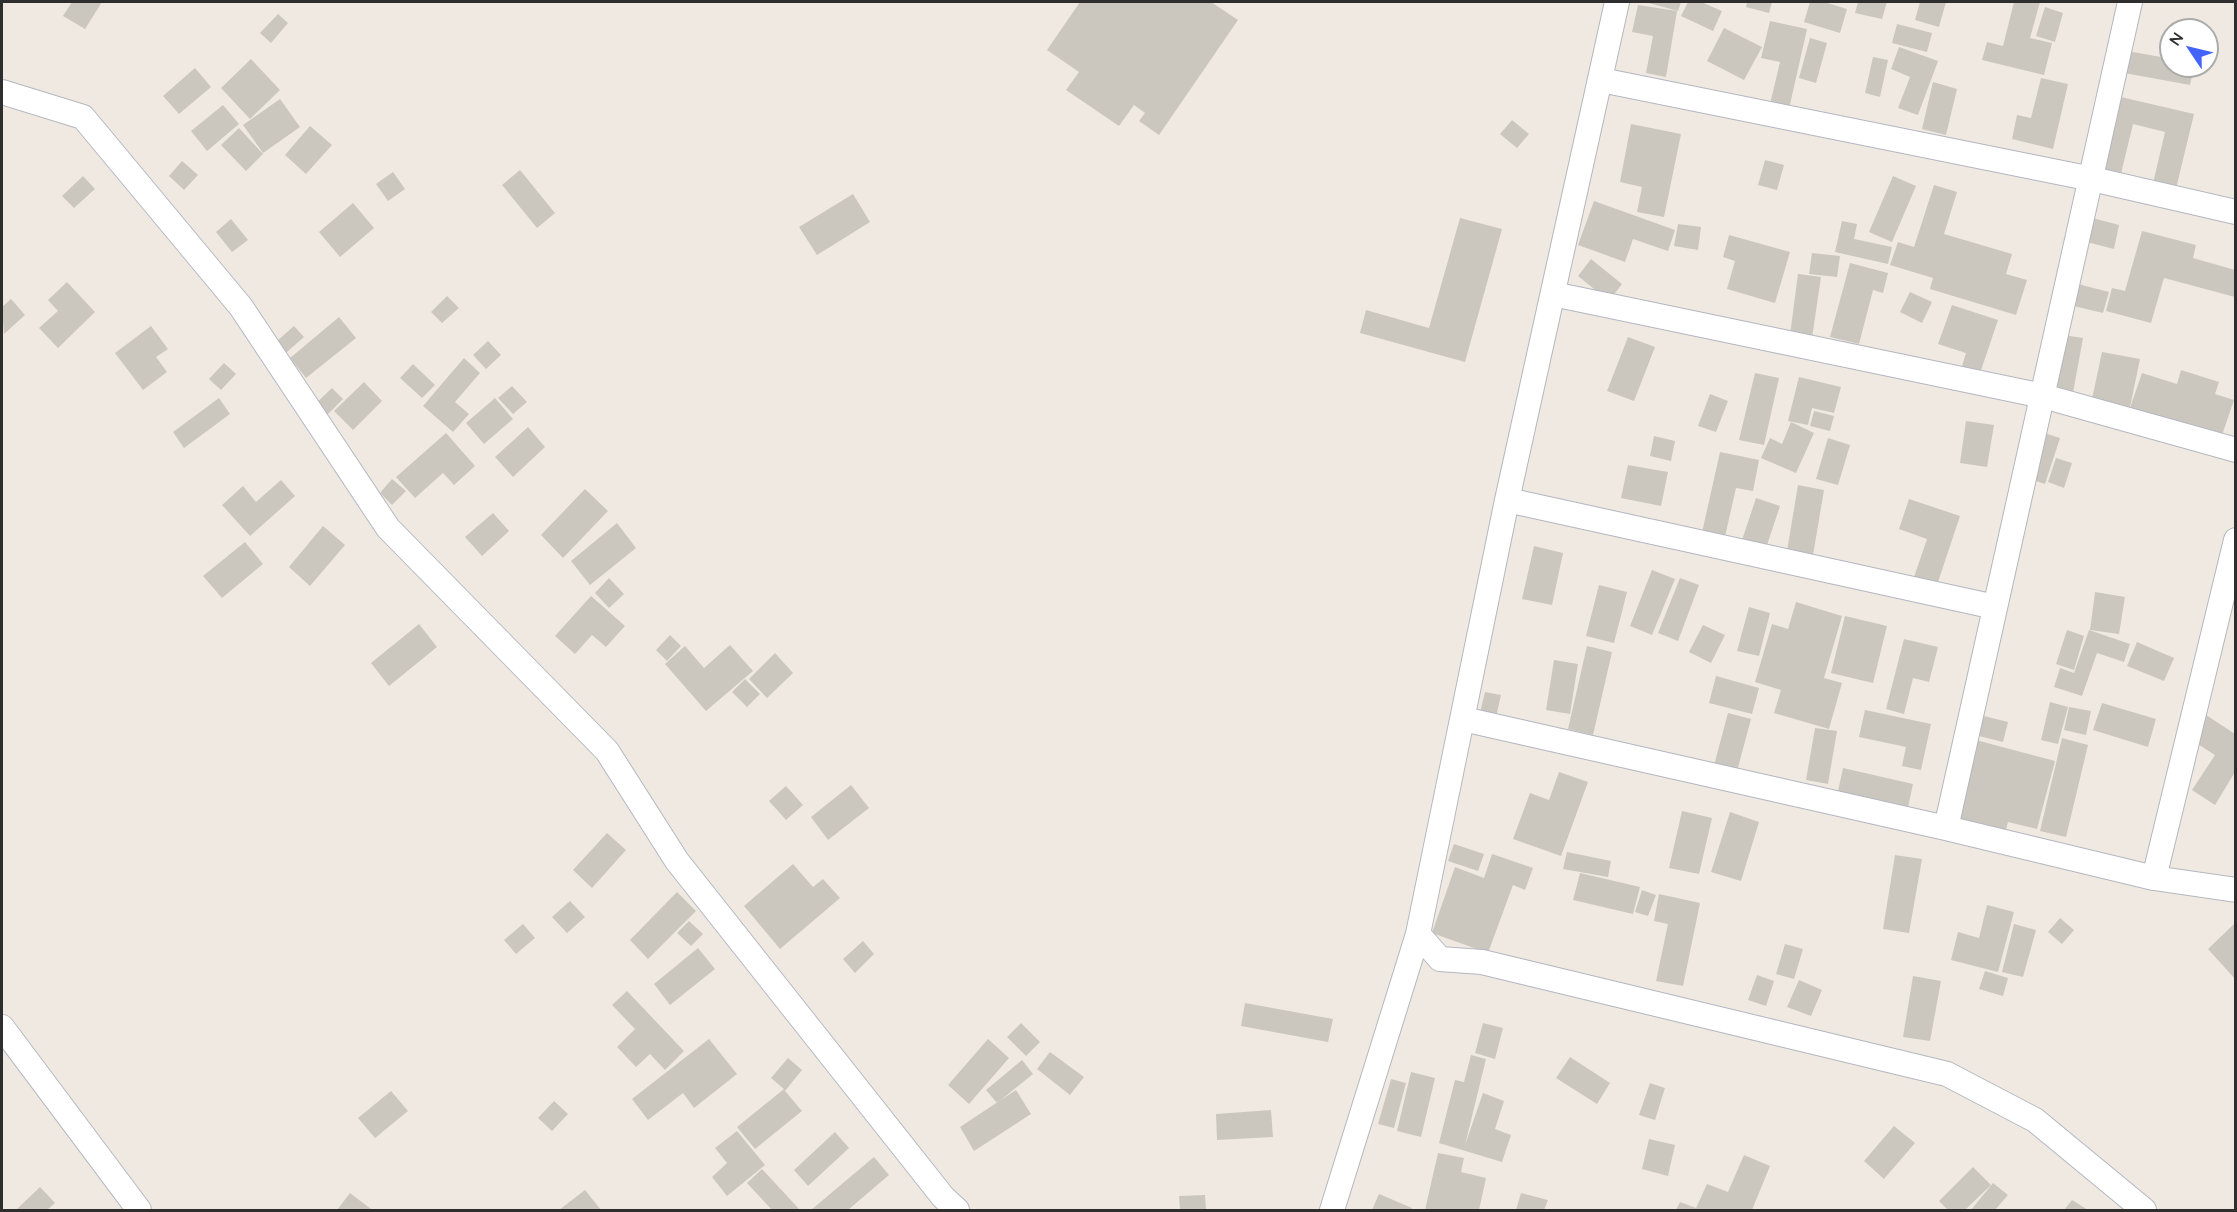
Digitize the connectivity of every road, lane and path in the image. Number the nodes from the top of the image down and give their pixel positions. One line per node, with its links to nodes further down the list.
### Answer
1 (1617, 2): 3 (street)
2 (2130, 2): 5 (street)
3 (1601, 80): 5 (street); 7 (street)
4 (2, 92): 20 (street)
5 (2092, 179): 6 (street); 8 (street)
6 (2235, 212)
7 (1552, 294): 8 (street); 10 (street)
8 (2043, 396): 9 (street); 12 (street)
9 (2235, 450)
10 (1507, 500): 12 (street); 13 (street)
11 (2235, 540): 15 (street)
12 (1995, 607): 14 (street)
13 (1463, 719): 14 (street); 17 (street)
14 (1946, 828): 15 (street)
15 (2154, 878): 16 (street)
16 (2235, 890)
17 (1418, 934): 21 (street); 22 (street)
18 (2, 1027): 19 (street)
19 (140, 1210)
20 (957, 1210)
21 (1332, 1210)
22 (2144, 1210)

